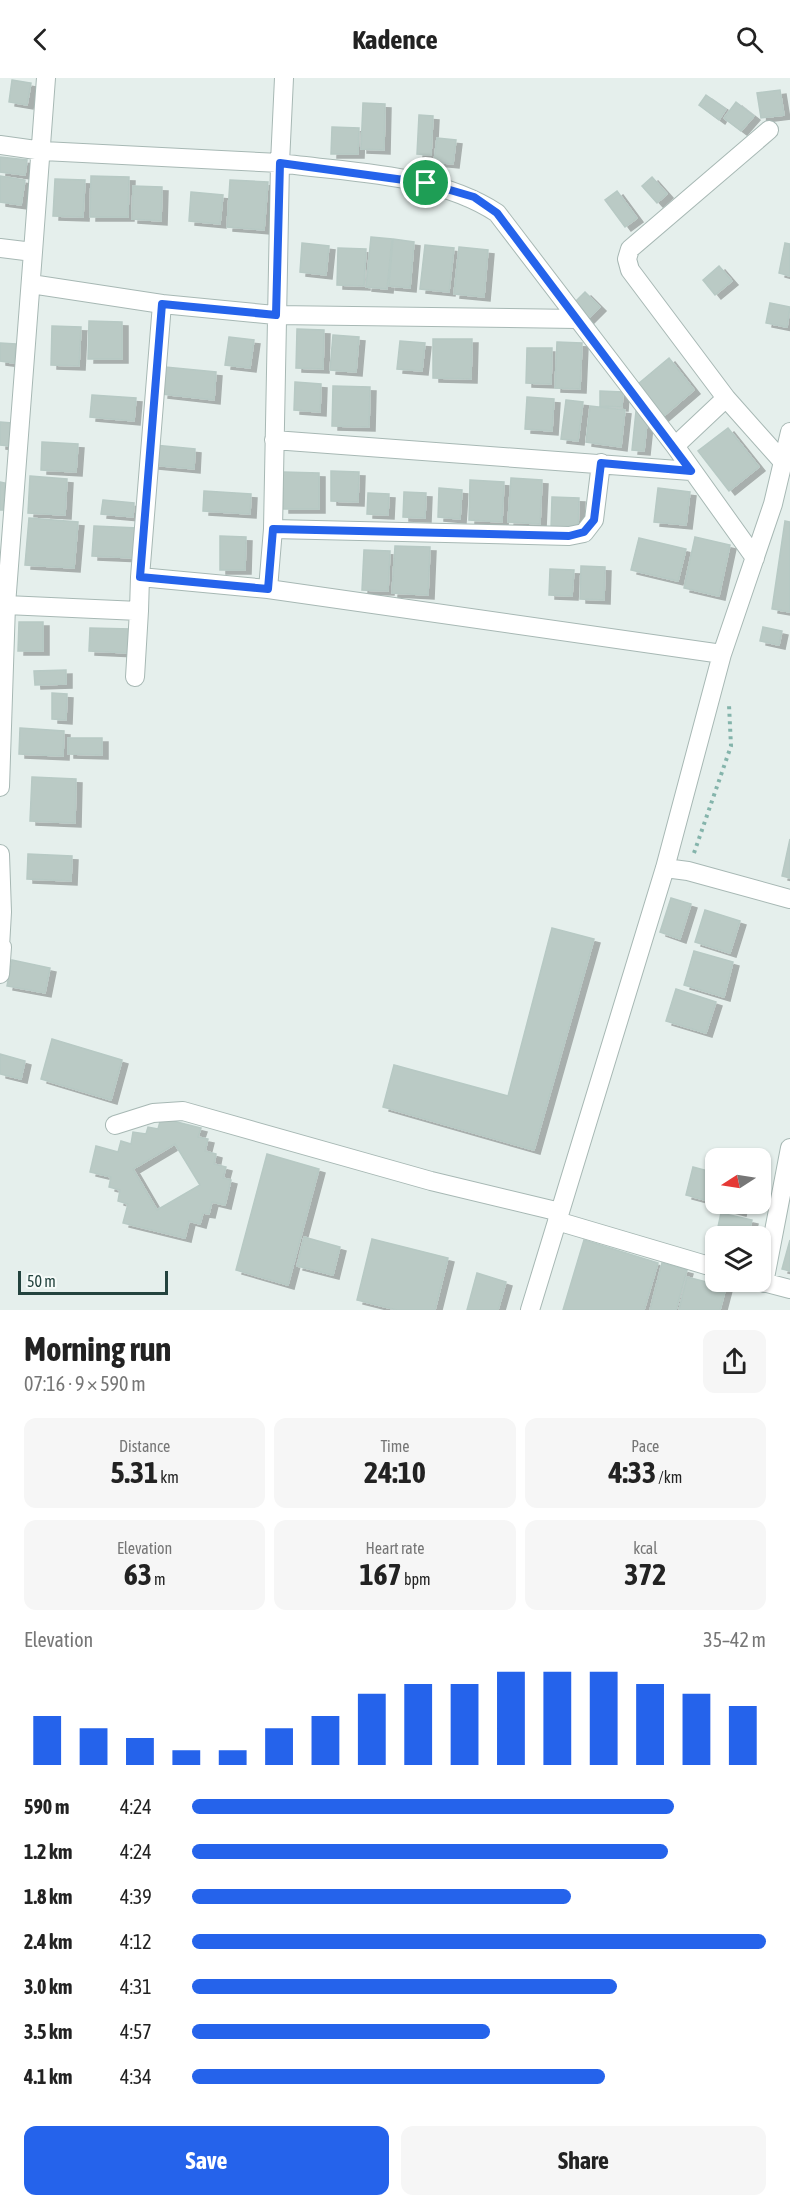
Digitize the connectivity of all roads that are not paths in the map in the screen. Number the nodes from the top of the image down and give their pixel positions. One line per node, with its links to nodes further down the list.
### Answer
1 (46, 78): 5 (street)
2 (284, 78): 6 (street)
3 (769, 130): 13 (street)
4 (0, 145): 5 (street)
5 (42, 151): 6 (street); 8 (street)
6 (280, 163): 11 (street); 12 (street)
7 (0, 248): 8 (street)
8 (33, 252): 9 (street)
9 (31, 284): 10 (street); 25 (street)
10 (162, 304): 11 (street); 23 (street)
11 (276, 315): 12 (street); 15 (street)
12 (577, 319): 16 (street)
13 (726, 398): 16 (street); 17 (street)
14 (790, 432): 17 (street)
15 (274, 440): 18 (street); 21 (street)
16 (675, 446): 19 (street)
17 (783, 462): 20 (street)
18 (601, 463): 19 (street); 21 (street)
19 (691, 471): 22 (street)
20 (782, 506): 22 (street)
21 (273, 529): 24 (street)
22 (755, 558): 27 (street)
23 (140, 577): 24 (street); 26 (street)
24 (268, 589): 27 (street)
25 (3, 604): 26 (street); 29 (street)
26 (139, 611): 28 (street)
27 (722, 654): 31 (street)
28 (135, 677)
29 (0, 787)
30 (0, 854): 33 (street)
31 (665, 868): 32 (street); 37 (street)
32 (790, 899)
33 (1, 947): 34 (street)
34 (0, 974)
35 (115, 1125): 37 (street)
36 (790, 1148): 38 (street)
37 (558, 1217): 39 (street); 42 (street)
38 (771, 1239)
39 (705, 1264)
40 (771, 1284): 41 (street)
41 (790, 1289)
42 (530, 1310)

